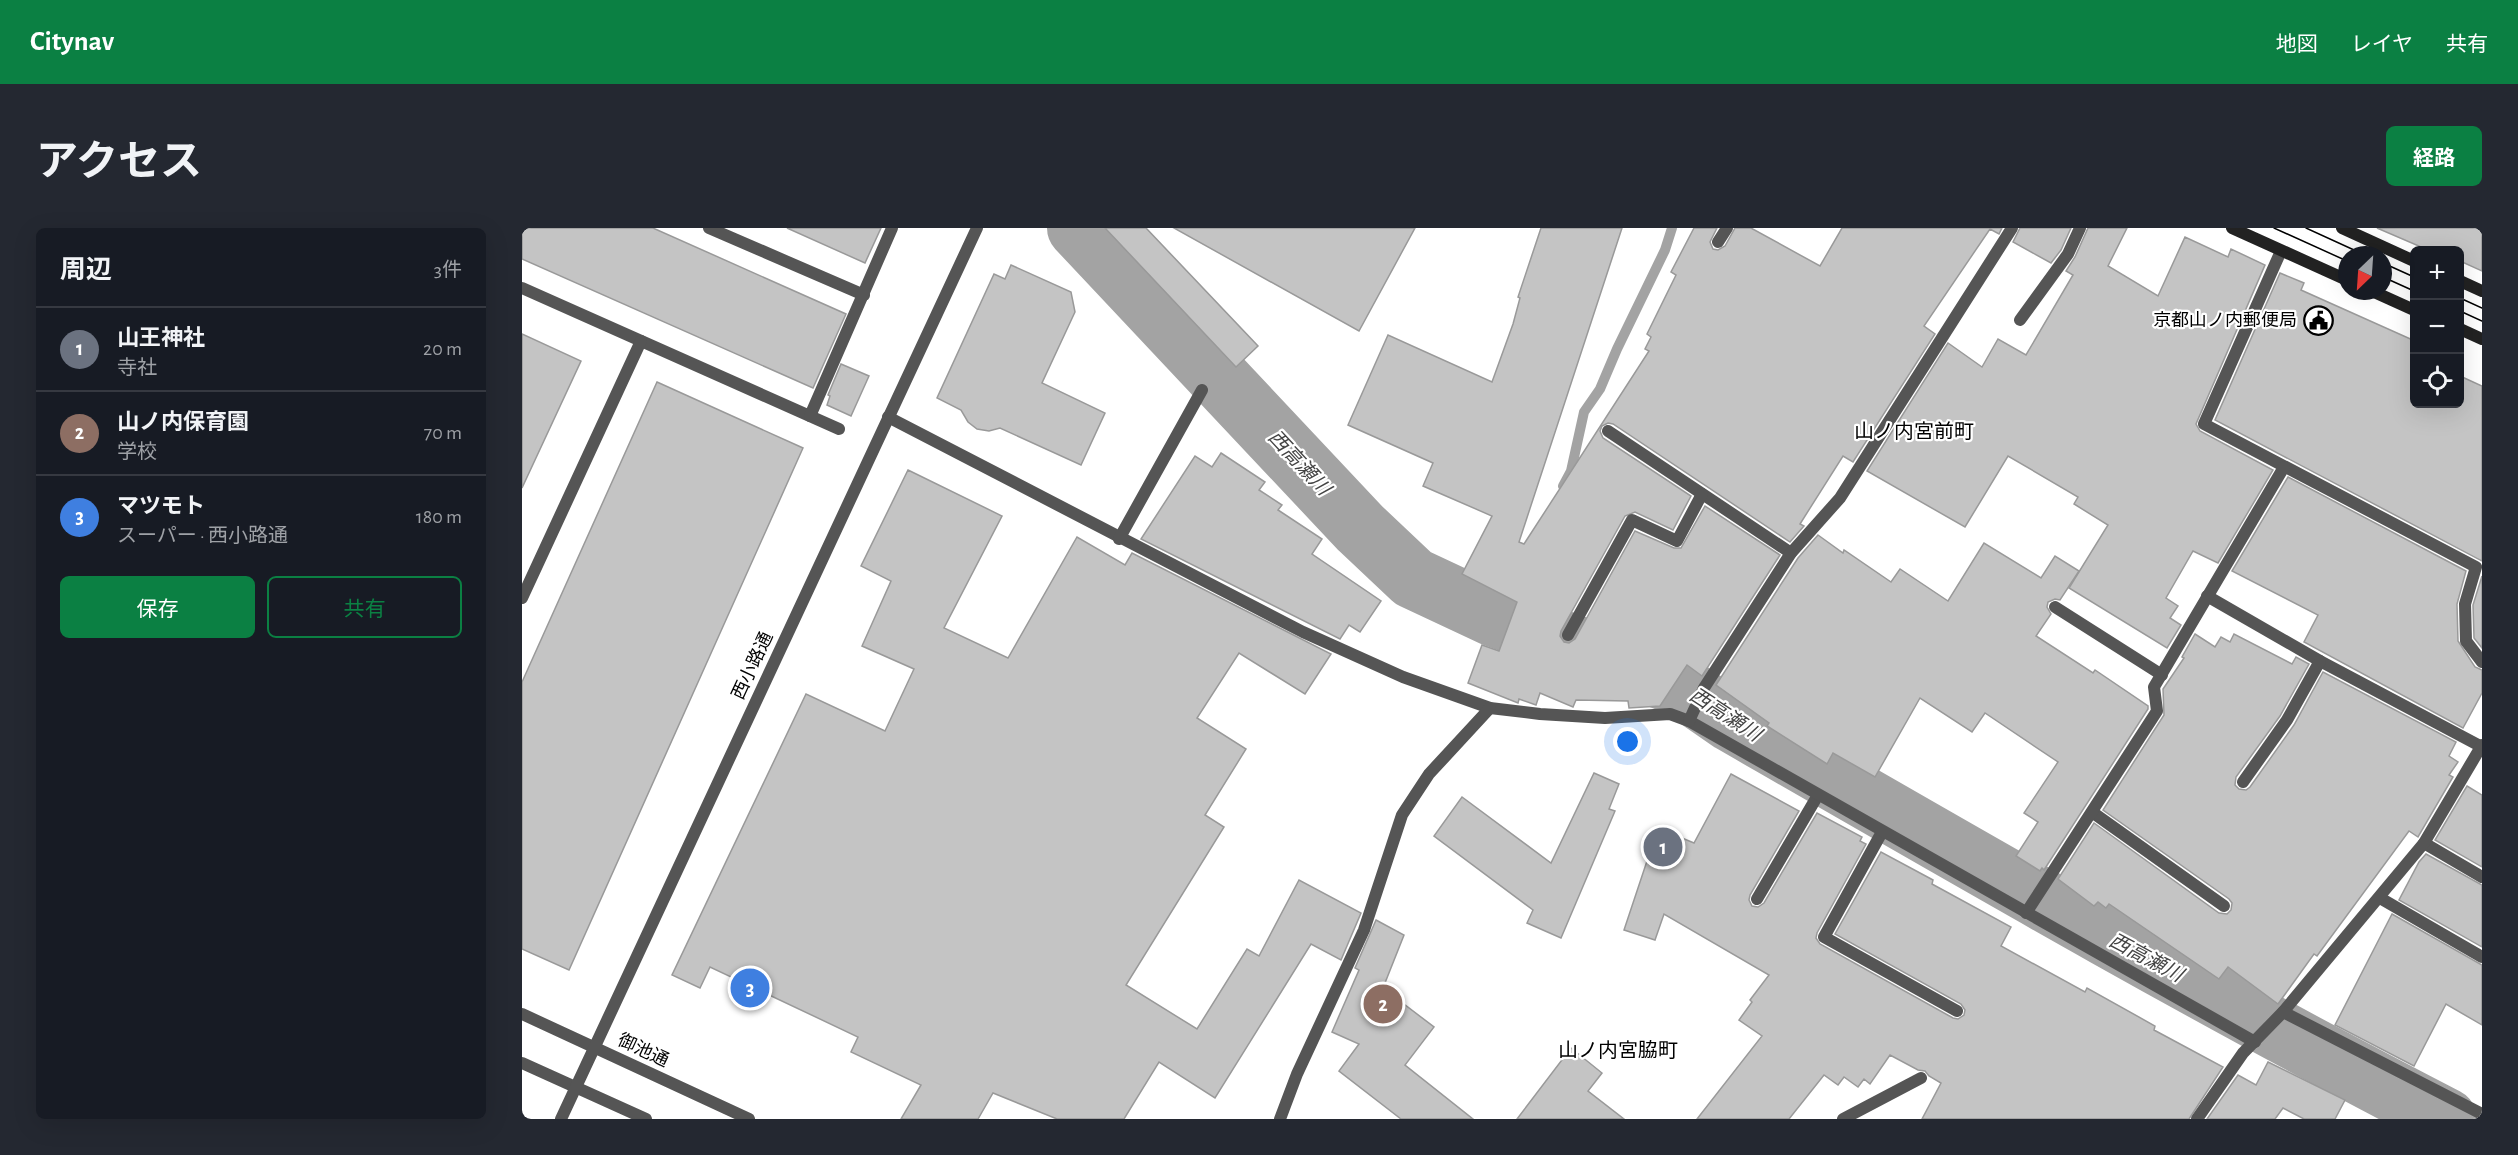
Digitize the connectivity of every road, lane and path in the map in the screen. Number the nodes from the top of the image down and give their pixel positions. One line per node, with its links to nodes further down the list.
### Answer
1 (709, 228): 16 (street)
2 (892, 228): 16 (street)
3 (977, 228): 25 (street, 西小路通)
4 (1727, 228): 9 (street)
5 (2012, 228): 31 (street)
6 (2080, 228): 19 (street)
7 (2232, 228): 10 (main road)
8 (2342, 228): 11 (main road)
9 (1719, 243)
10 (2281, 251): 12 (main road); 28 (street)
11 (2410, 259)
12 (2338, 276)
13 (2464, 283): 15 (main road)
14 (522, 288): 22 (street)
15 (2482, 291)
16 (864, 295): 24 (street)
17 (2392, 300): 18 (main road)
18 (2410, 308)
19 (2020, 320)
20 (2464, 331): 21 (main road)
21 (2482, 339)
22 (641, 341): 24 (street); 33 (street)
23 (1202, 390): 30 (street)
24 (810, 416): 26 (street)
25 (888, 417): 30 (street); 57 (street, 西小路通)
26 (838, 429)
27 (1608, 431): 29 (street)
28 (2284, 466): 32 (street); 37 (street)
29 (1702, 494): 31 (street); 35 (street)
30 (1119, 538): 39 (street)
31 (1791, 553): 40 (street)
32 (2207, 596): 36 (street); 38 (street)
33 (522, 598)
34 (2055, 607): 38 (street)
35 (1568, 635)
36 (2320, 661): 41 (street); 42 (street)
37 (2482, 662)
38 (2162, 675): 44 (street)
39 (1490, 708): 40 (street); 65 (street)
40 (1691, 716): 43 (street)
41 (2482, 746): 46 (street)
42 (2243, 782)
43 (1818, 795): 45 (street); 49 (street)
44 (2092, 812): 50 (street); 51 (street)
45 (1881, 832): 51 (street); 53 (street)
46 (2424, 843): 47 (street); 48 (street)
47 (2482, 877)
48 (2380, 898): 52 (street); 55 (street)
49 (1757, 899)
50 (2224, 906)
51 (2026, 913): 56 (street)
52 (2482, 957)
53 (1957, 1011)
54 (522, 1014): 57 (street, 御池通)
55 (2279, 1017): 56 (street); 61 (street)
56 (2258, 1038): 67 (street)
57 (594, 1049): 60 (street, 西小路通); 64 (street, 御池通)
58 (522, 1062): 60 (street)
59 (1921, 1078): 66 (street)
60 (576, 1087): 62 (street, 西小路通); 63 (street)
61 (2482, 1114)
62 (561, 1119)
63 (646, 1119)
64 (749, 1119)
65 (1280, 1119)
66 (1843, 1119)
67 (2197, 1119)

